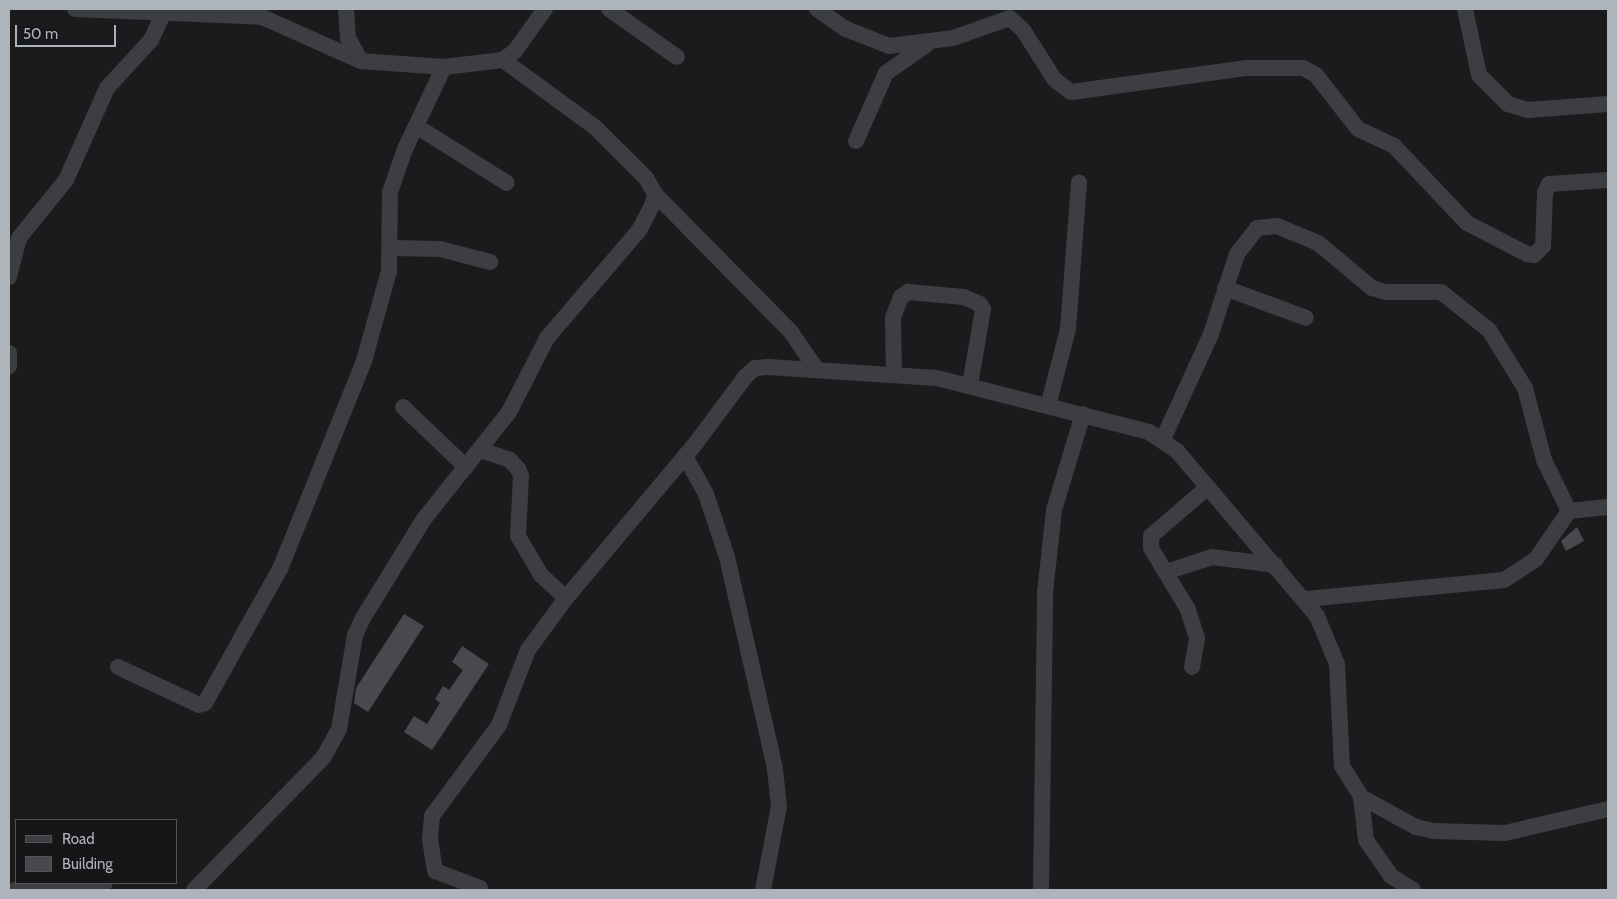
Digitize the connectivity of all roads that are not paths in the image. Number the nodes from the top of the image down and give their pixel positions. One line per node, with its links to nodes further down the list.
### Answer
1 (75, 9): 7 (street)
2 (346, 9): 12 (street)
3 (545, 9): 11 (street)
4 (609, 9): 10 (street)
5 (817, 9): 9 (street)
6 (1465, 9): 15 (street)
7 (164, 14): 12 (street); 24 (street)
8 (932, 42): 9 (street); 14 (street); 18 (street)
9 (889, 46): 14 (street)
10 (677, 57)
11 (503, 60): 13 (street); 21 (street)
12 (361, 61): 13 (street)
13 (444, 67): 16 (street)
14 (893, 68): 17 (street)
15 (1608, 104)
16 (416, 126): 20 (street); 22 (street)
17 (856, 141)
18 (1608, 180)
19 (1079, 182): 32 (street)
20 (507, 183)
21 (655, 194): 29 (street); 36 (street)
22 (390, 248): 23 (street); 46 (street)
23 (490, 262)
24 (9, 278)
25 (1225, 288): 26 (street); 35 (street); 41 (street)
26 (1306, 318)
27 (9, 353): 28 (street)
28 (9, 366)
29 (817, 370): 30 (street); 37 (street)
30 (894, 375): 31 (street); 31 (street)
31 (970, 385): 32 (street)
32 (1048, 406): 34 (street)
33 (403, 407): 38 (street)
34 (1083, 414): 35 (street); 55 (street)
35 (1163, 439): 39 (street)
36 (481, 450): 38 (street); 44 (street)
37 (685, 456): 44 (street); 54 (street)
38 (466, 467): 53 (street)
39 (1208, 487): 42 (street); 43 (street)
40 (1608, 507): 41 (street)
41 (1569, 511): 45 (street)
42 (1276, 565): 43 (street); 45 (street)
43 (1166, 572): 47 (street)
44 (566, 598): 51 (street)
45 (1306, 599): 48 (street)
46 (118, 667)
47 (1192, 667)
48 (1361, 797): 49 (street); 56 (street)
49 (1608, 809)
50 (92, 884): 52 (street)
51 (480, 888)
52 (15, 890)
53 (194, 890)
54 (763, 890)
55 (1041, 890)
56 (1412, 890)

